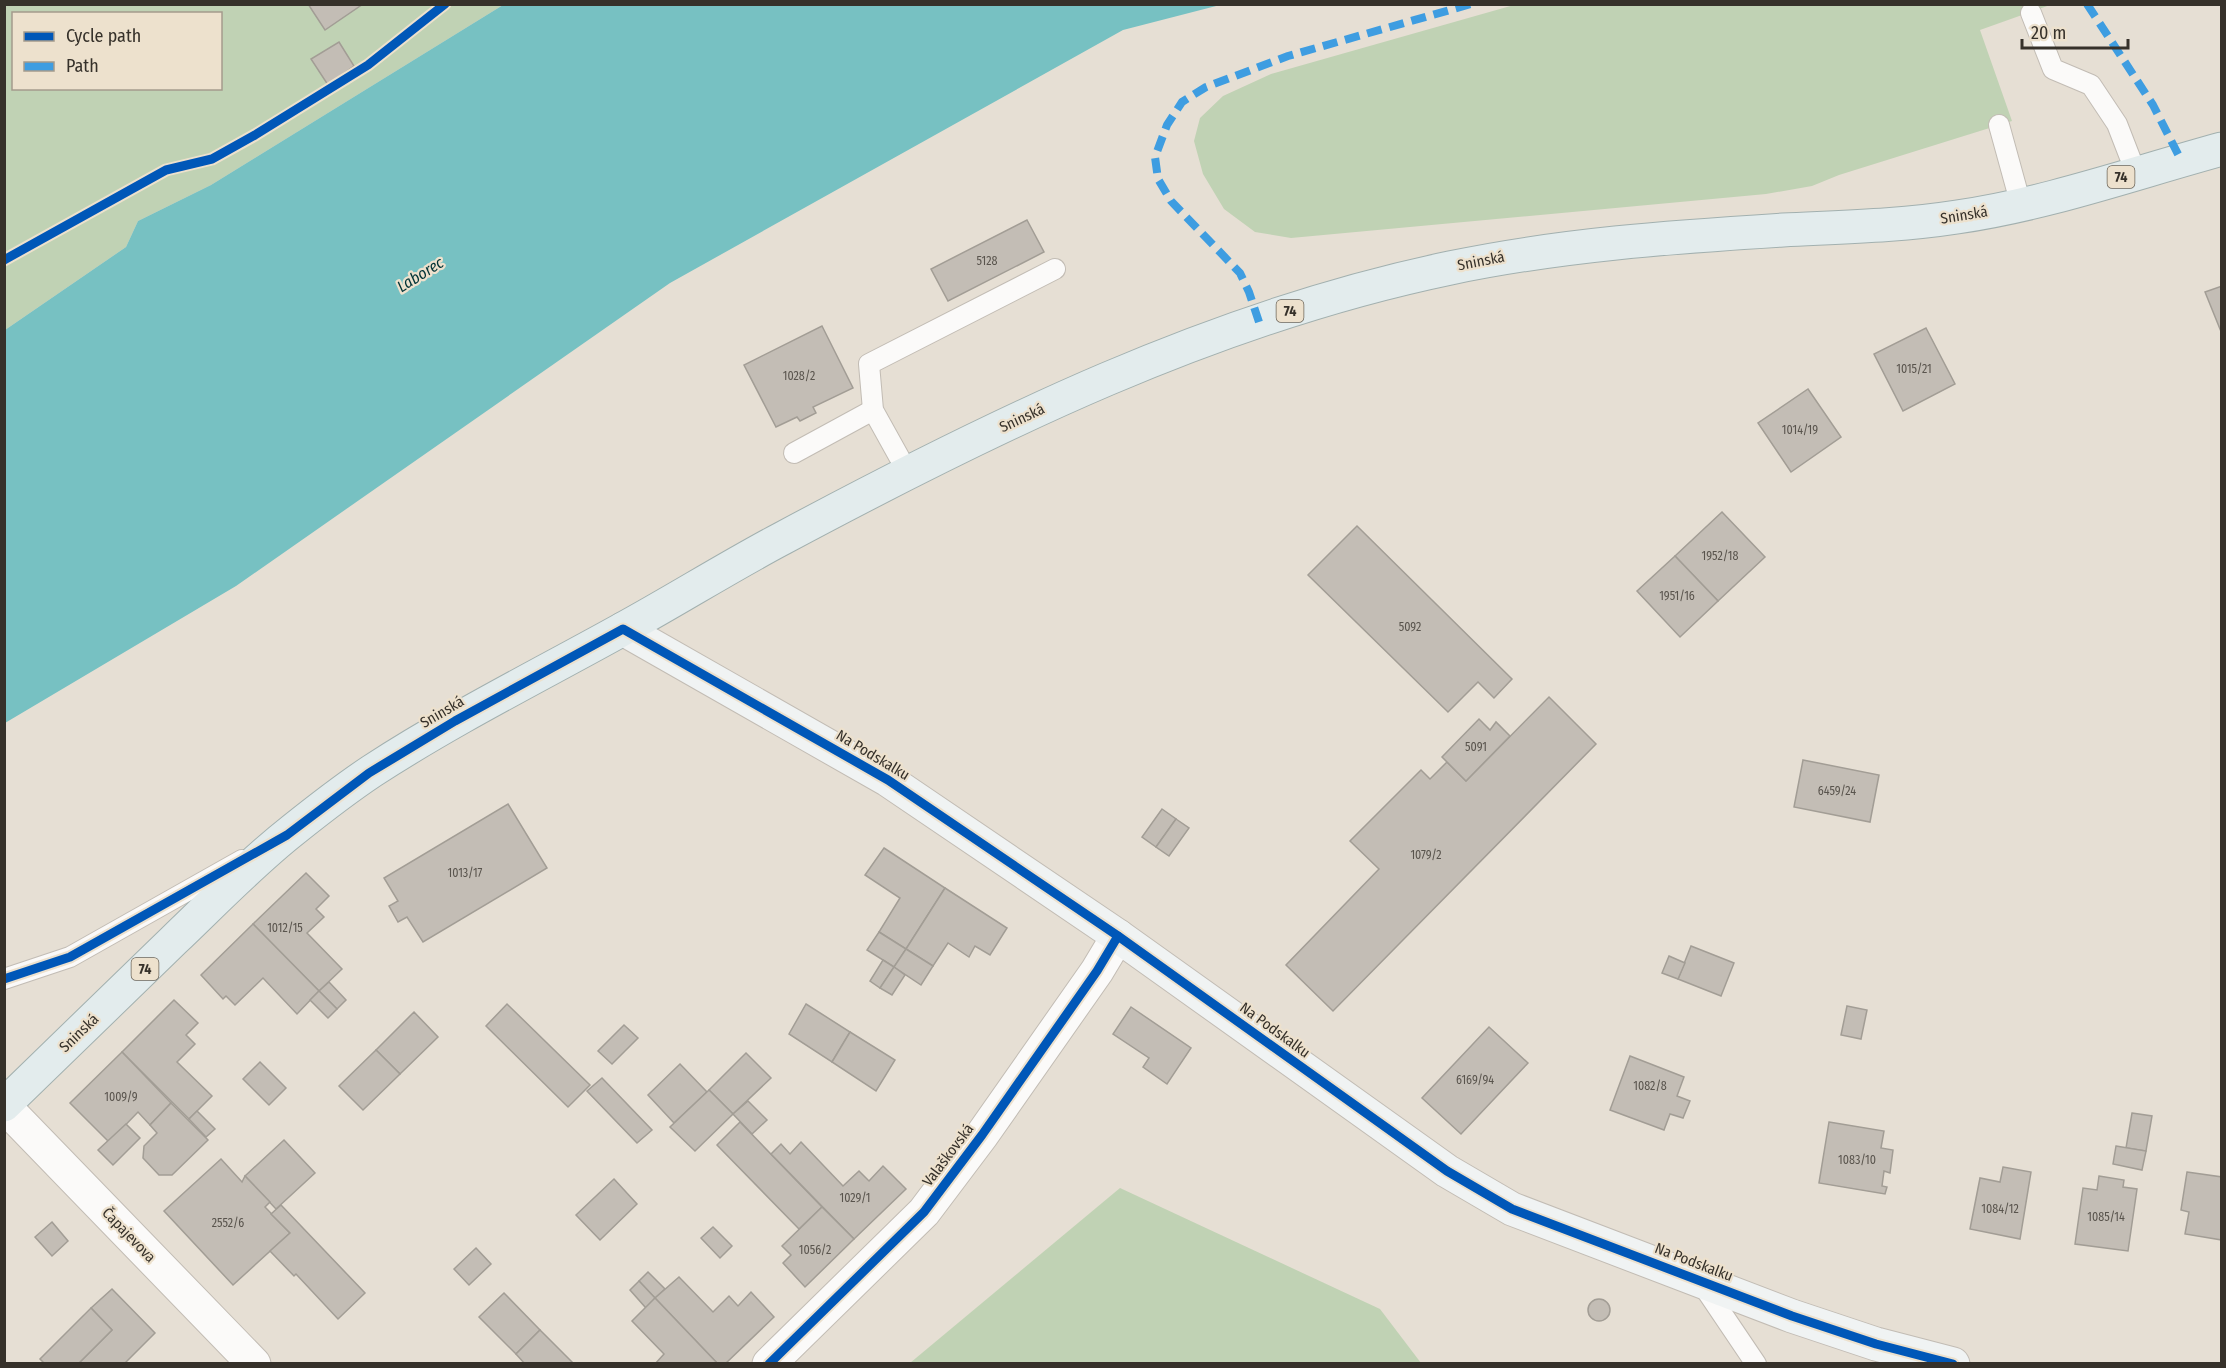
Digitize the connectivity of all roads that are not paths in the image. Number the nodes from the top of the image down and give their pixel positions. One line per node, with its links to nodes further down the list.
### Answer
1 (2031, 13): 4 (lane)
2 (2000, 125): 5 (lane)
3 (2222, 149): 4 (main road, Sninská / 74)
4 (2136, 173): 5 (main road, Sninská / 74)
5 (2021, 205): 9 (main road, Sninská / 74)
6 (1055, 269): 7 (lane)
7 (873, 410): 8 (lane); 9 (lane)
8 (794, 453)
9 (908, 473): 10 (main road, Sninská / 74)
10 (622, 629): 11 (main road, Sninská / 74); 12 (street, Na Podskalku)
11 (287, 835): 13 (lane); 14 (main road, Sninská / 74)
12 (1118, 936): 15 (street, Na Podskalku); 17 (street, Valaškovská)
13 (4, 979)
14 (4, 1105): 16 (street, Čapajevova)
15 (1699, 1279): 18 (lane, Na Podskalku); 19 (street, Na Podskalku)
16 (254, 1364)
17 (769, 1364)
18 (1756, 1364)
19 (1953, 1364)

